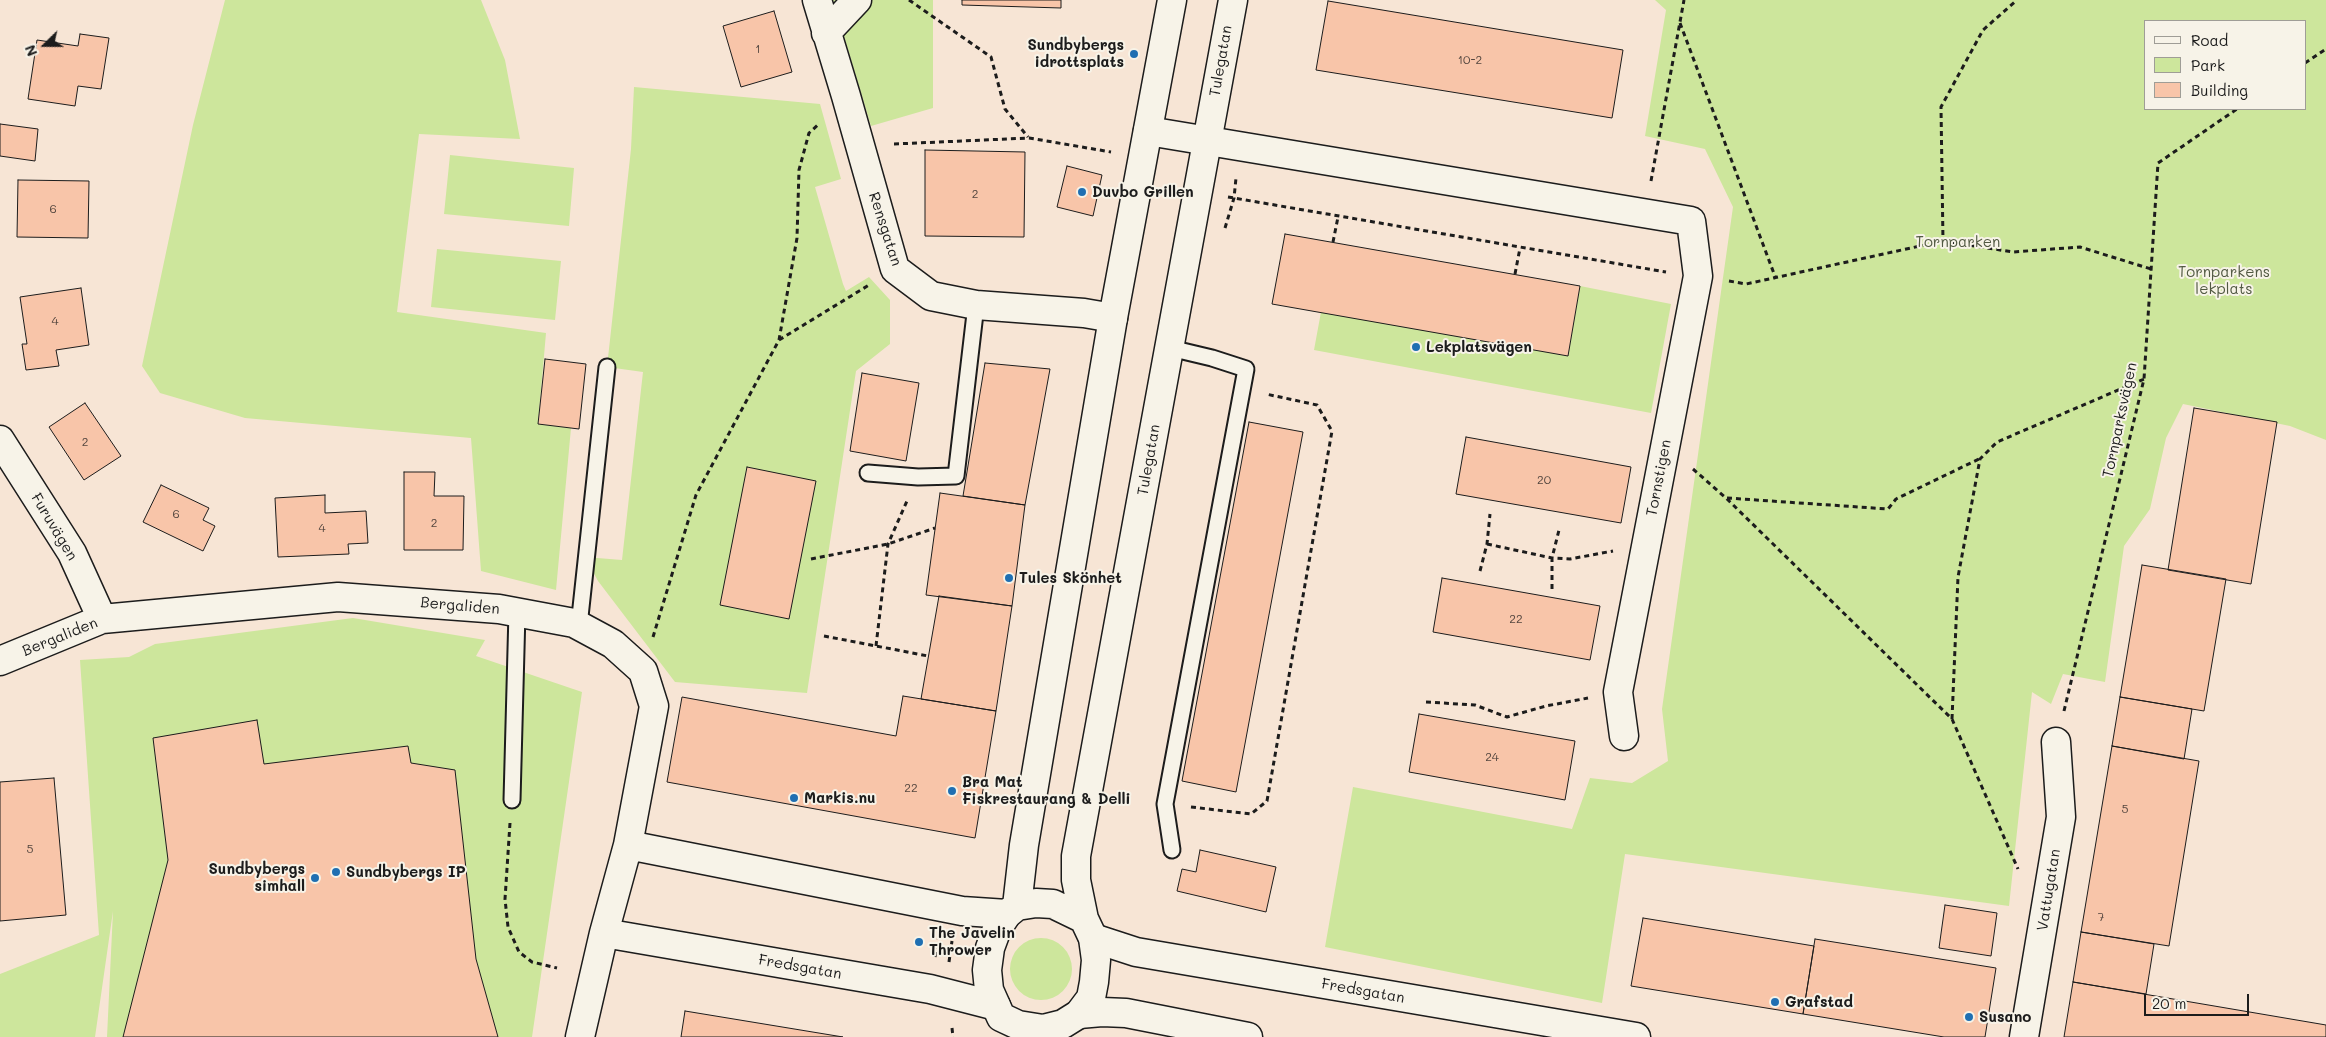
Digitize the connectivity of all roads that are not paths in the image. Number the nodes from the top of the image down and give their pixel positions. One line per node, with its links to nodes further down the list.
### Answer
1 (816, 0): 5 (street, Rensgatan)
2 (857, 0): 5 (street)
3 (1172, 0): 6 (street)
4 (1233, 0): 7 (street, Tulegatan)
5 (826, 33): 8 (street, Rensgatan)
6 (1148, 131): 7 (street); 9 (street)
7 (1207, 140): 10 (street, Tulegatan); 18 (street, Tornstigen)
8 (976, 305): 9 (street, Rensgatan); 13 (lane)
9 (1113, 318): 23 (street)
10 (1170, 348): 22 (lane); 24 (street, Tulegatan)
11 (607, 367): 16 (lane)
12 (0, 440): 15 (street, Furuvägen)
13 (868, 473)
14 (517, 612): 15 (street, Bergaliden); 16 (street, Bergaliden); 20 (lane)
15 (102, 619): 17 (street, Bergaliden)
16 (579, 626): 21 (street, Bergaliden)
17 (0, 661)
18 (1624, 736)
19 (2056, 742): 32 (street, Vattugatan)
20 (512, 800)
21 (628, 845): 23 (street); 25 (street)
22 (1172, 850)
23 (1012, 910): 24 (street); 26 (street)
24 (1088, 929): 27 (street, Tulegatan); 28 (street, Fredsgatan)
25 (604, 933): 26 (street, Fredsgatan); 29 (street)
26 (998, 1020): 27 (street)
27 (1066, 1025): 30 (street)
28 (1571, 1031): 31 (street, Fredsgatan)
29 (580, 1037)
30 (1248, 1037)
31 (1636, 1037)
32 (2024, 1037)

